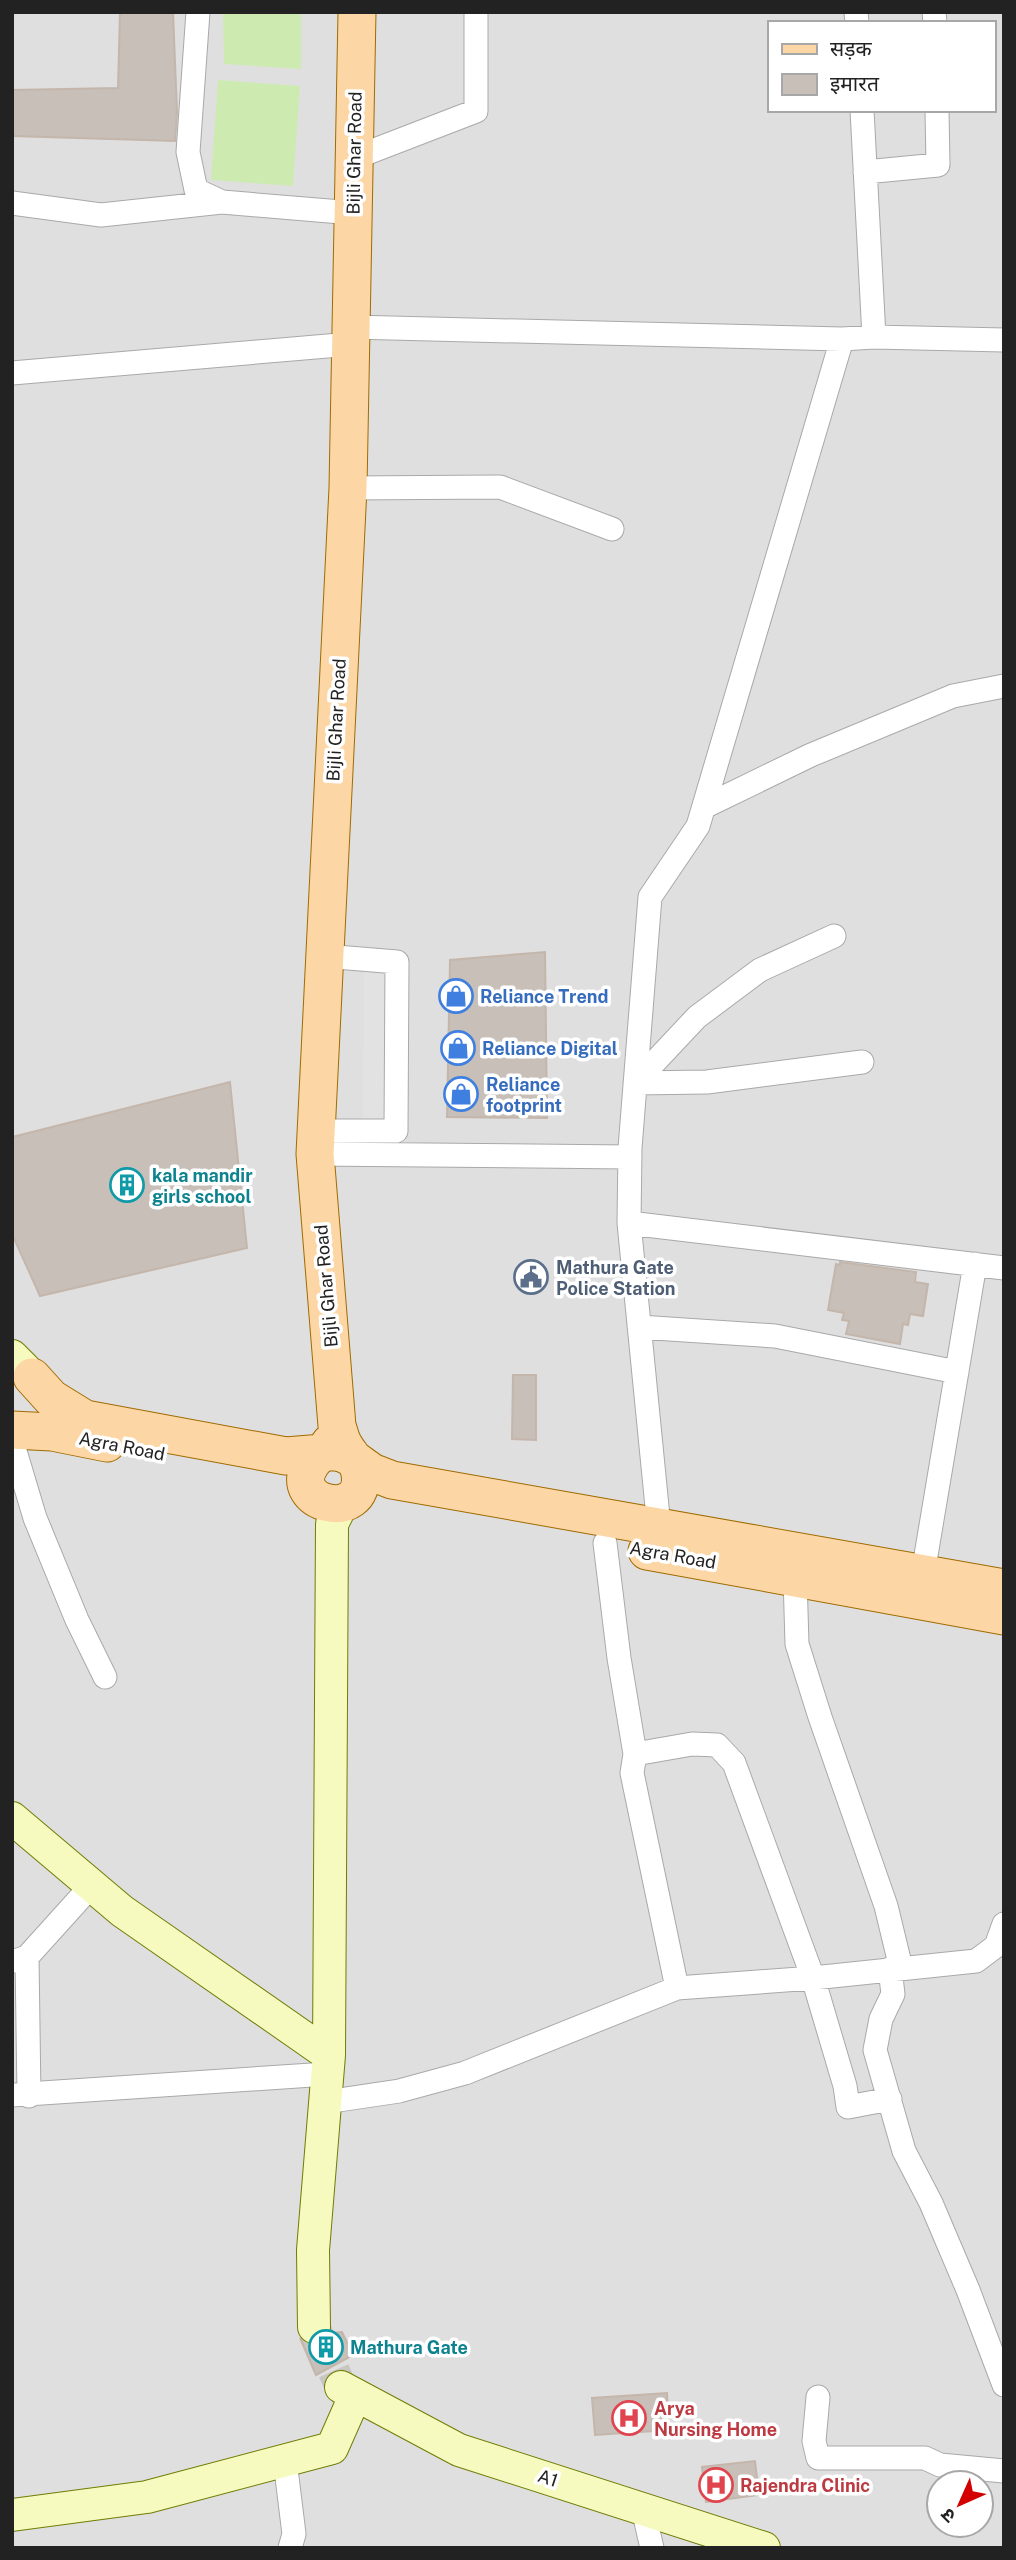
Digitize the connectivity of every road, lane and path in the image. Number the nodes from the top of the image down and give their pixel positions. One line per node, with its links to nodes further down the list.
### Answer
1 (198, 12): 8 (street)
2 (357, 12): 6 (main road, Bijli Ghar Road)
3 (476, 12): 6 (street)
4 (862, 112): 7 (street)
5 (937, 112): 7 (street)
6 (354, 158): 10 (main road, Bijli Ghar Road)
7 (865, 172): 12 (street)
8 (222, 202): 9 (street); 10 (street)
9 (12, 203)
10 (353, 213): 11 (main road, Bijli Ghar Road)
11 (351, 335): 13 (street); 15 (street); 16 (main road, Bijli Ghar Road)
12 (874, 337): 13 (street); 14 (street)
13 (842, 339): 19 (street)
14 (1004, 340)
15 (12, 373)
16 (348, 488): 17 (street); 21 (main road, Bijli Ghar Road)
17 (612, 529)
18 (1004, 686): 19 (street)
19 (704, 807): 23 (street)
20 (834, 936): 23 (street)
21 (324, 956): 24 (main road, Bijli Ghar Road); 24 (street)
22 (862, 1062): 23 (street)
23 (635, 1083): 25 (street)
24 (315, 1143): 25 (street); 34 (main road, Bijli Ghar Road)
25 (630, 1157): 26 (street)
26 (629, 1223): 27 (street); 29 (street)
27 (975, 1264): 28 (street); 31 (street)
28 (1004, 1268)
29 (639, 1327): 31 (street); 36 (street)
30 (20, 1366): 32 (main road); 34 (main road, Agra Road)
31 (957, 1372): 39 (street)
32 (12, 1429): 35 (main road, Agra Road)
33 (12, 1441): 42 (street)
34 (338, 1446): 35 (main road); 35 (main road); 36 (main road, Agra Road)
35 (326, 1505): 37 (main road, Agra Road); 51 (main road)
36 (659, 1527): 39 (main road, Agra Road)
37 (605, 1543): 38 (main road, Agra Road); 43 (street)
38 (795, 1577): 39 (main road, Agra Road); 48 (street)
39 (921, 1586): 40 (main road, Agra Road); 41 (main road, Agra Road)
40 (1004, 1588)
41 (1004, 1616)
42 (105, 1677)
43 (635, 1754): 49 (street); 50 (street)
44 (12, 1818): 45 (main road)
45 (92, 1885): 47 (street); 51 (main road)
46 (1004, 1924): 48 (street)
47 (20, 1959): 52 (street)
48 (895, 1968): 49 (street); 53 (street)
49 (813, 1978): 50 (street); 53 (street)
50 (677, 1988): 51 (street)
51 (327, 2077): 52 (street); 54 (main road)
52 (20, 2095)
53 (890, 2099): 55 (street)
54 (314, 2327)
55 (1004, 2385)
56 (818, 2397): 58 (street)
57 (285, 2460): 59 (main road, A1); 60 (main road); 61 (street)
58 (1004, 2471)
59 (643, 2509): 62 (street); 63 (main road, A1)
60 (12, 2515)
61 (290, 2548)
62 (652, 2548)
63 (764, 2548)

